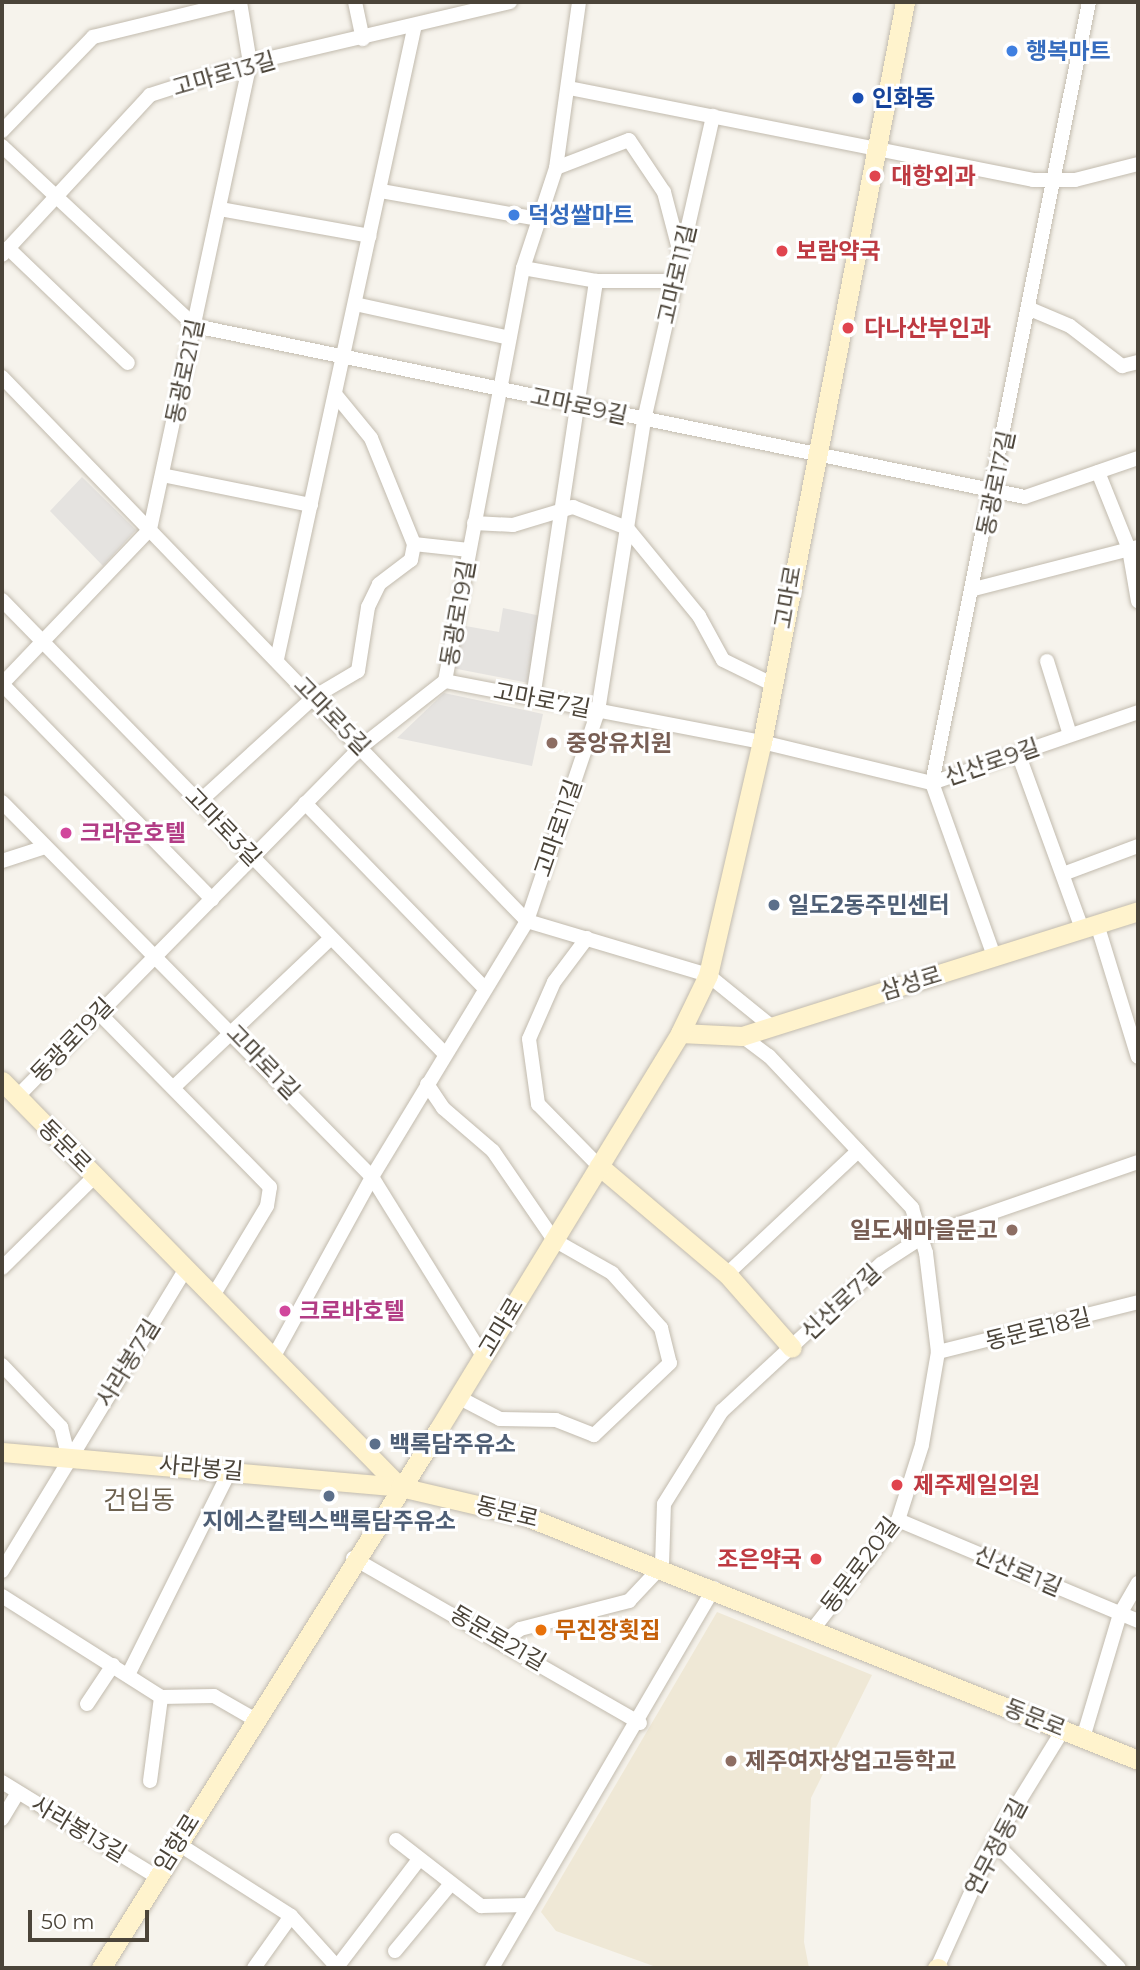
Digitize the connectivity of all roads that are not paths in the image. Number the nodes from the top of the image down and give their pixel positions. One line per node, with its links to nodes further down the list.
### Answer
1 (238, 2): 9 (street, 동광로21길); 12 (street)
2 (355, 2): 8 (street)
3 (510, 2): 7 (street, 고마로13길)
4 (579, 2): 10 (street, 동광로19길)
5 (905, 2): 14 (main road, 고마로)
6 (1089, 2): 17 (street, 동광로17길)
7 (414, 29): 8 (street, 고마로13길); 19 (street)
8 (363, 39): 9 (street, 고마로13길)
9 (250, 63): 18 (street, 고마로13길); 20 (street, 동광로21길)
10 (569, 88): 11 (street); 16 (street, 동광로19길)
11 (713, 116): 14 (street); 24 (street, 고마로11길)
12 (2, 131)
13 (2, 146): 18 (street)
14 (877, 150): 17 (street); 40 (main road, 고마로)
15 (1138, 163): 17 (street)
16 (556, 168): 21 (street, 동광로19길); 24 (street)
17 (1056, 177): 29 (street, 동광로17길)
18 (54, 191): 23 (street, 고마로13길); 30 (street)
19 (381, 191): 21 (street); 22 (street)
20 (220, 209): 22 (street); 30 (street, 동광로21길)
21 (538, 219): 25 (street, 동광로19길)
22 (370, 236): 28 (street)
23 (5, 252): 33 (street)
24 (681, 258): 27 (street, 고마로11길)
25 (523, 268): 26 (street); 31 (street, 동광로19길)
26 (596, 281): 27 (street); 38 (street)
27 (676, 281): 39 (street, 고마로11길)
28 (355, 304): 31 (street); 32 (street)
29 (1030, 309): 34 (street); 44 (street, 동광로17길)
30 (195, 326): 32 (street, 고마로9길); 43 (street, 동광로21길)
31 (509, 338): 36 (street, 동광로19길)
32 (344, 357): 36 (street, 고마로9길); 37 (street)
33 (128, 362)
34 (1138, 362)
35 (2, 377): 48 (street, 고마로5길)
36 (498, 389): 38 (street, 고마로9길); 47 (street, 동광로19길)
37 (335, 394): 45 (street); 50 (street)
38 (575, 405): 39 (street, 고마로9길); 46 (street)
39 (644, 420): 40 (street, 고마로9길); 49 (street, 고마로11길)
40 (814, 453): 44 (street, 고마로9길); 61 (main road, 고마로)
41 (1138, 458): 42 (street, 고마로9길)
42 (1098, 472): 44 (street, 고마로9길); 51 (street)
43 (162, 475): 45 (street); 48 (street, 동광로21길)
44 (996, 488): 53 (street, 동광로17길)
45 (310, 505): 57 (street)
46 (558, 509): 47 (street); 49 (street); 63 (street)
47 (474, 523): 52 (street, 동광로19길)
48 (150, 529): 56 (street); 57 (street, 고마로5길)
49 (627, 529): 61 (street); 64 (street, 고마로11길)
50 (414, 544): 52 (street); 62 (street)
51 (1134, 548): 53 (street); 55 (street)
52 (469, 550): 59 (street, 동광로19길)
53 (974, 589): 70 (street, 동광로17길)
54 (2, 600): 56 (street, 고마로3길)
55 (1138, 601)
56 (43, 642): 60 (street); 72 (street, 고마로3길)
57 (277, 659): 62 (street, 고마로5길)
58 (1047, 661): 66 (street)
59 (446, 681): 63 (street, 고마로7길); 68 (street, 동광로19길)
60 (2, 684): 79 (street)
61 (772, 684): 67 (main road, 고마로)
62 (314, 697): 68 (street, 고마로5길); 72 (street)
63 (533, 698): 64 (street, 고마로7길)
64 (598, 711): 67 (street, 고마로7길); 81 (street, 고마로11길)
65 (1138, 712): 66 (street, 신산로9길)
66 (1070, 735): 69 (street, 신산로9길)
67 (762, 742): 70 (street, 신산로9길); 87 (main road, 고마로)
68 (362, 746): 73 (street, 동광로19길); 81 (street, 고마로5길)
69 (1018, 753): 70 (street, 신산로9길); 78 (street)
70 (932, 783): 86 (street)
71 (2, 802): 75 (street, 고마로1길)
72 (199, 802): 76 (street, 고마로3길)
73 (305, 803): 76 (street, 동광로19길); 88 (street)
74 (1138, 846): 78 (street)
75 (45, 847): 77 (street); 85 (street, 고마로1길)
76 (252, 857): 79 (street, 동광로19길); 83 (street, 고마로3길)
77 (2, 861)
78 (1063, 874): 82 (street)
79 (212, 900): 85 (street, 동광로19길)
80 (1138, 911): 82 (main road, 삼성로)
81 (527, 921): 84 (street); 88 (street, 고마로11길)
82 (1090, 927): 86 (main road, 삼성로); 94 (street)
83 (331, 938): 91 (street); 95 (street, 고마로3길)
84 (587, 938): 87 (street); 103 (street)
85 (154, 956): 89 (street, 동광로19길); 91 (street, 고마로1길)
86 (994, 956): 90 (main road, 삼성로)
87 (708, 975): 90 (street); 92 (main road, 고마로)
88 (485, 989): 95 (street, 고마로11길)
89 (99, 1013): 99 (street); 100 (street, 동광로19길)
90 (771, 1026): 93 (main road, 삼성로)
91 (236, 1032): 99 (street); 105 (street, 고마로1길)
92 (680, 1033): 93 (main road, 삼성로); 103 (main road, 고마로)
93 (742, 1036): 101 (street, 동문로20길)
94 (1136, 1042): 96 (street)
95 (445, 1054): 98 (street, 고마로11길)
96 (1138, 1057)
97 (2, 1081): 100 (main road, 동문로)
98 (428, 1084): 105 (street, 고마로11길); 107 (street)
99 (174, 1086): 111 (street)
100 (17, 1097): 104 (main road, 동문로)
101 (858, 1151): 106 (street, 동문로20길); 110 (street)
102 (1138, 1162): 106 (street, 신산로7길)
103 (599, 1166): 107 (main road, 고마로); 110 (main road)
104 (95, 1175): 108 (street); 109 (main road, 동문로)
105 (372, 1177): 115 (street, 고마로1길); 116 (street, 고마로11길)
106 (924, 1237): 113 (street, 신산로7길); 114 (street, 동문로20길)
107 (554, 1240): 115 (main road, 고마로); 118 (street)
108 (2, 1268)
109 (186, 1268): 111 (main road, 동문로); 120 (street, 사라봉7길)
110 (727, 1274): 113 (main road)
111 (214, 1296): 116 (main road, 동문로)
112 (1138, 1302): 114 (street, 동문로18길)
113 (792, 1348): 125 (street, 신산로7길)
114 (938, 1352): 123 (street, 동문로20길)
115 (483, 1356): 118 (main road, 고마로)
116 (273, 1358): 122 (main road, 동문로)
117 (2, 1365): 120 (street)
118 (458, 1397): 122 (main road, 고마로)
119 (2, 1452): 120 (main road, 사라봉길)
120 (69, 1458): 121 (main road, 사라봉길); 126 (street, 사라봉7길)
121 (230, 1470): 122 (main road, 사라봉길); 135 (street)
122 (400, 1487): 124 (main road, 임항로); 125 (main road, 동문로)
123 (898, 1520): 130 (street, 신산로1길); 132 (street, 동문로20길)
124 (353, 1558): 133 (street, 동문로21길); 138 (main road, 임항로)
125 (662, 1566): 128 (main road, 동문로); 133 (street)
126 (2, 1571)
127 (1138, 1583): 130 (street)
128 (714, 1588): 132 (main road, 동문로); 139 (street)
129 (2, 1596): 134 (street)
130 (1120, 1614): 131 (street, 신산로1길); 141 (street)
131 (1138, 1621)
132 (813, 1629): 140 (main road, 동문로)
133 (506, 1640): 139 (street, 동문로21길)
134 (113, 1665): 135 (street); 137 (street)
135 (128, 1675): 136 (street)
136 (161, 1697): 138 (street); 143 (street)
137 (87, 1704)
138 (254, 1718): 149 (main road, 임항로)
139 (640, 1723): 153 (street)
140 (1063, 1730): 141 (main road, 동문로); 148 (street, 연무정동길)
141 (1083, 1738): 142 (main road, 동문로)
142 (1138, 1760)
143 (150, 1781)
144 (2, 1782): 145 (street, 사라봉13길)
145 (18, 1792): 146 (street); 151 (street, 사라봉13길)
146 (2, 1819)
147 (396, 1840): 150 (street)
148 (994, 1842): 160 (street, 연무정동길); 161 (street)
149 (177, 1843): 151 (main road, 임항로); 154 (street)
150 (417, 1862): 152 (street); 158 (street)
151 (157, 1877): 156 (main road, 임항로)
152 (449, 1886): 153 (street); 155 (street)
153 (528, 1905): 159 (street)
154 (291, 1916): 157 (street); 158 (street)
155 (395, 1951)
156 (101, 1968)
157 (254, 1968)
158 (338, 1968)
159 (492, 1968)
160 (937, 1968)
161 (1119, 1968)

